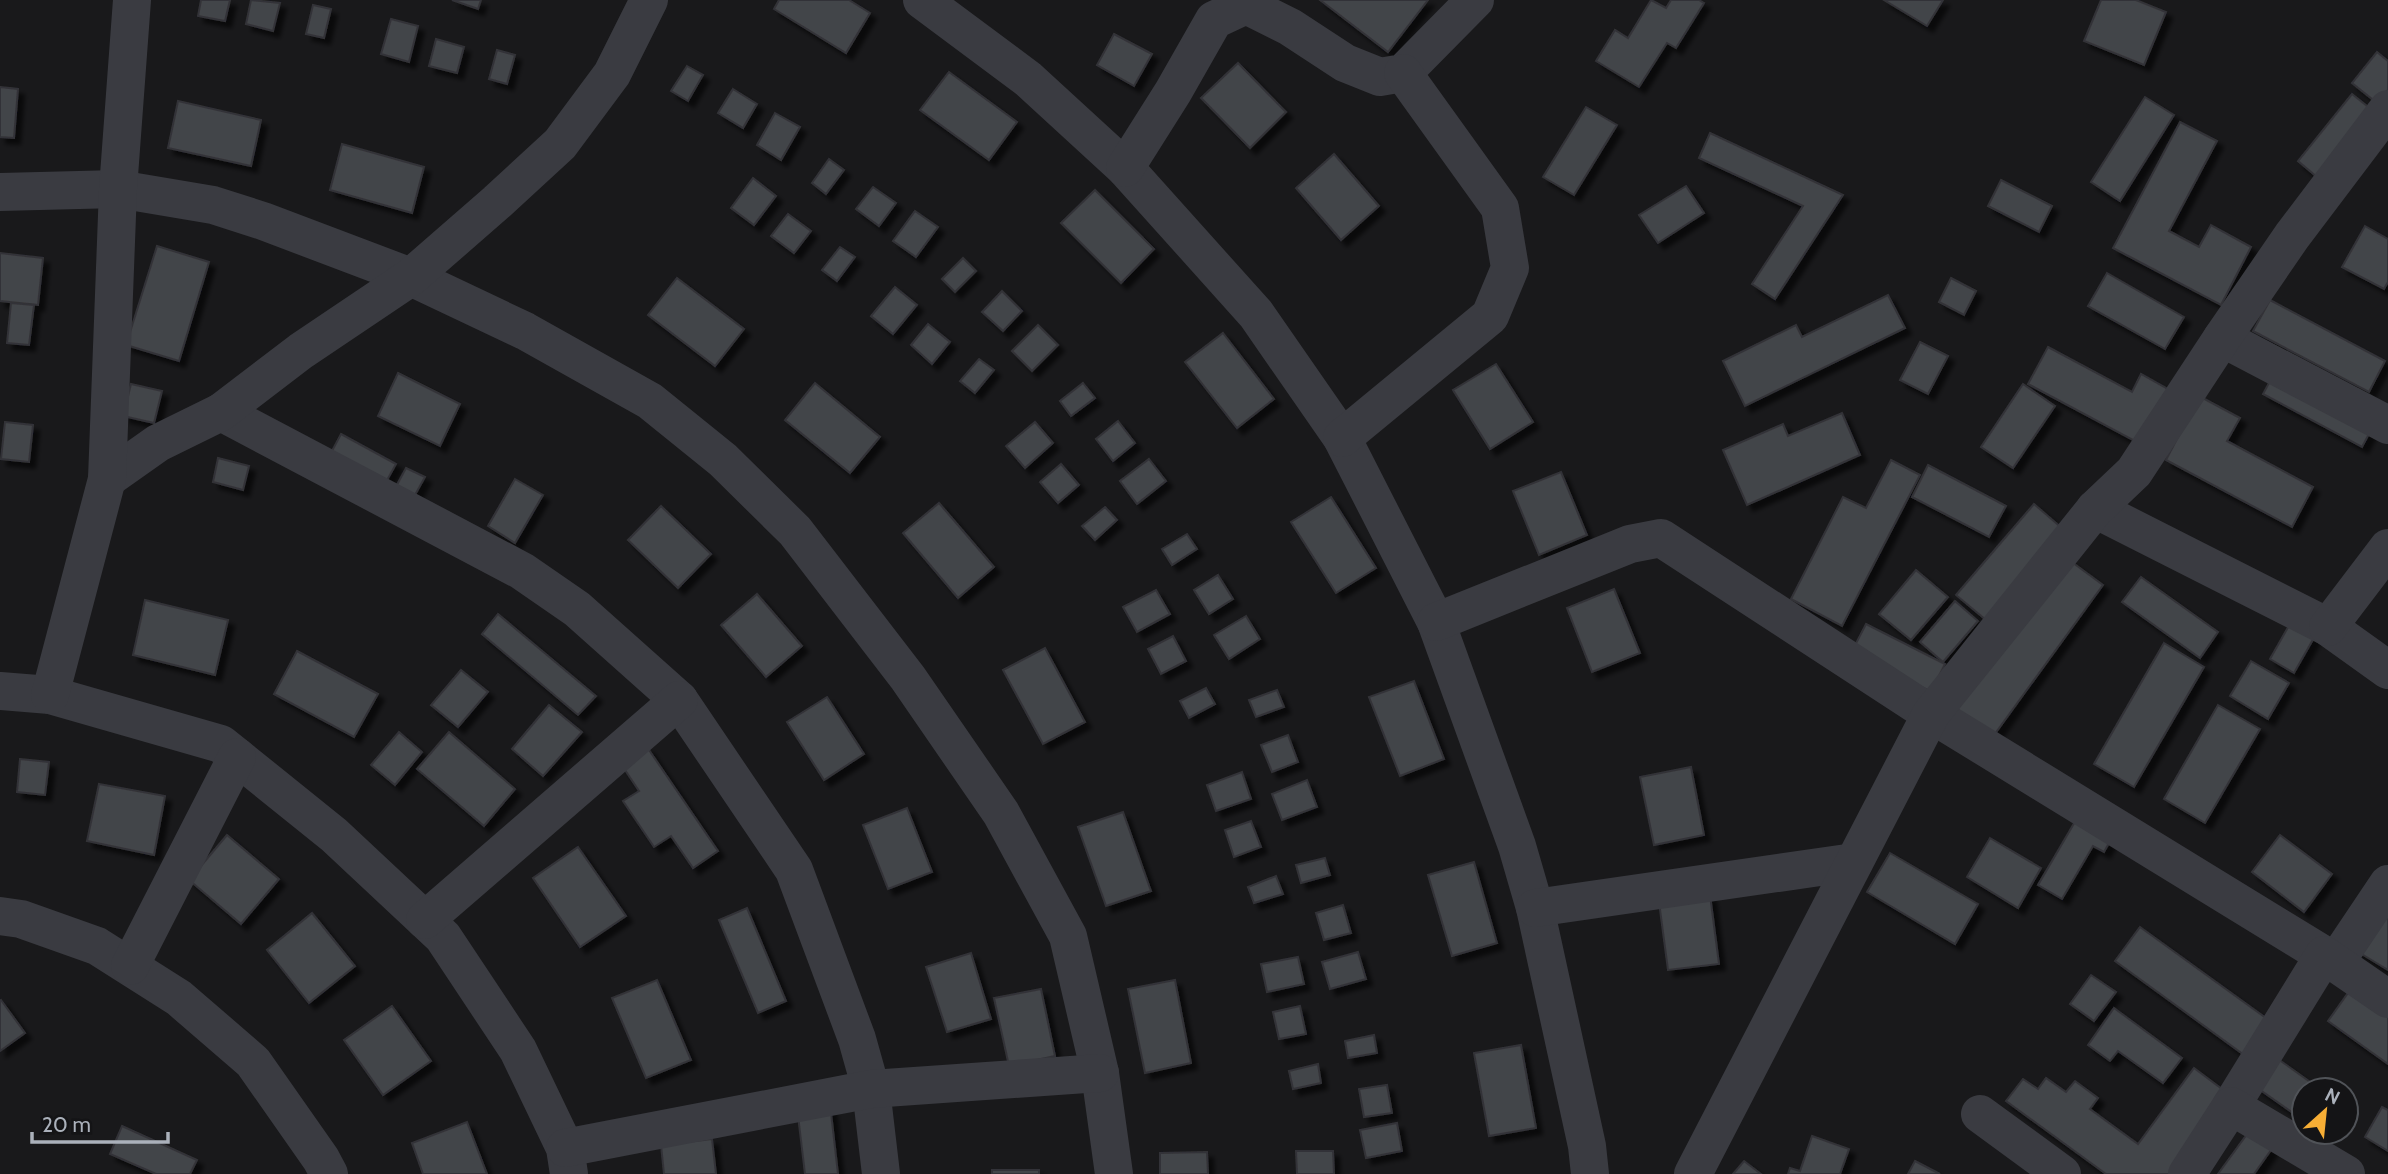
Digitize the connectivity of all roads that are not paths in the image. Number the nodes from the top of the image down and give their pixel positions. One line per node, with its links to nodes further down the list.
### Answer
1 (132, 0): 8 (street)
2 (649, 0): 10 (street)
3 (922, 0): 7 (street)
4 (1475, 0): 5 (street)
5 (1403, 73): 7 (street); 14 (street)
6 (2388, 109): 11 (street)
7 (1125, 168): 14 (street)
8 (118, 189): 9 (street); 10 (street); 15 (street)
9 (0, 192)
10 (411, 277): 12 (street); 34 (street)
11 (2222, 338): 13 (street); 16 (street)
12 (221, 412): 15 (street); 23 (street)
13 (2388, 425)
14 (1342, 438): 18 (street)
15 (107, 479): 22 (street)
16 (2095, 509): 19 (street); 24 (street)
17 (2388, 548): 19 (street)
18 (1436, 622): 24 (street); 28 (street)
19 (2328, 628): 20 (street)
20 (2388, 670)
21 (0, 691): 22 (street)
22 (50, 695): 25 (street)
23 (679, 700): 30 (street); 35 (street)
24 (1931, 714): 26 (street); 31 (street)
25 (237, 757): 30 (street); 32 (street)
26 (1854, 862): 28 (street); 43 (street)
27 (2388, 884): 31 (street)
28 (1535, 908): 42 (street)
29 (0, 916): 32 (street)
30 (425, 920): 38 (street)
31 (2330, 959): 33 (street); 36 (street)
32 (130, 966): 39 (street)
33 (2388, 999)
34 (1100, 1073): 35 (street); 41 (street)
35 (871, 1088): 38 (street); 40 (street)
36 (2231, 1106): 45 (street); 46 (street)
37 (1980, 1114): 44 (street)
38 (567, 1161)
39 (329, 1174)
40 (881, 1174)
41 (1114, 1174)
42 (1590, 1174)
43 (1693, 1174)
44 (2062, 1174)
45 (2187, 1174)
46 (2346, 1174)

